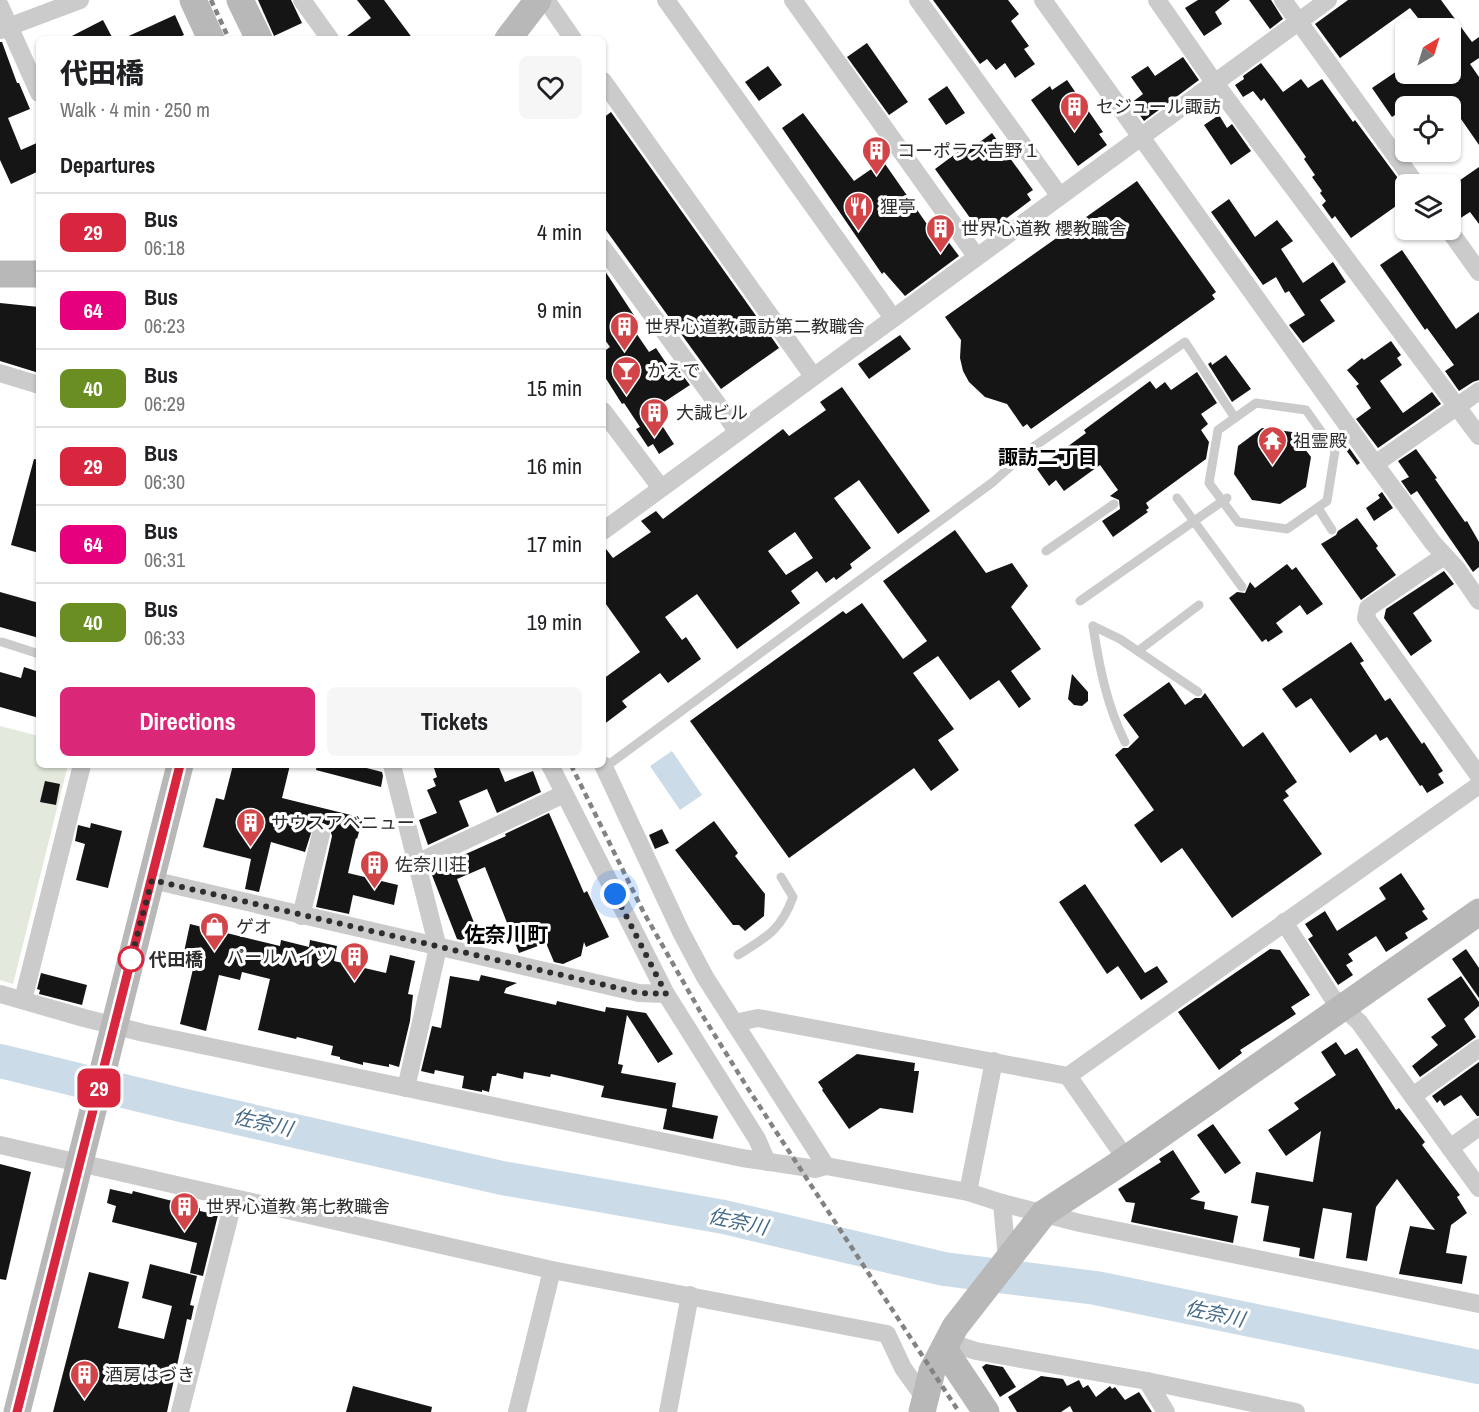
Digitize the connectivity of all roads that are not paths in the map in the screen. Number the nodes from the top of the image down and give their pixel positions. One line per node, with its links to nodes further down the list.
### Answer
1 (80, 0): 16 (street)
2 (193, 0): 17 (street)
3 (240, 0): 18 (street)
4 (302, 0): 19 (street)
5 (538, 0): 20 (street)
6 (546, 0): 21 (street)
7 (666, 0): 34 (street)
8 (793, 0): 30 (street)
9 (918, 0): 27 (street)
10 (1043, 0): 25 (street)
11 (1157, 0): 22 (street)
12 (1283, 0): 15 (street)
13 (1328, 0): 15 (street)
14 (0, 6): 16 (street)
15 (1299, 21): 22 (street); 26 (street)
16 (4, 28): 24 (street)
17 (210, 36)
18 (258, 36)
19 (328, 36)
20 (510, 36)
21 (571, 36)
22 (1214, 82): 25 (street); 39 (street)
23 (606, 85): 36 (street)
24 (36, 87)
25 (1142, 136): 27 (street); 44 (street)
26 (1409, 174)
27 (1059, 195): 30 (street)
28 (1456, 240): 31 (street)
29 (606, 252): 42 (street)
30 (976, 256): 34 (street)
31 (1479, 272)
32 (0, 274): 33 (street)
33 (36, 274)
34 (893, 318): 36 (street)
35 (0, 373): 37 (street)
36 (813, 376): 42 (street)
37 (36, 384)
38 (1479, 391): 39 (street)
39 (1458, 407): 43 (street); 44 (street)
40 (606, 415): 45 (street)
41 (1235, 418): 47 (lane); 49 (lane); 64 (lane)
42 (738, 432): 45 (street)
43 (1479, 436)
44 (1375, 464): 54 (street)
45 (661, 489): 51 (street)
46 (1178, 498): 50 (lane)
47 (1225, 500): 49 (lane); 50 (lane)
48 (1114, 504): 53 (lane)
49 (1318, 508): 52 (lane)
50 (1195, 521): 55 (lane); 56 (lane)
51 (606, 529)
52 (1332, 530)
53 (1046, 551)
54 (1444, 556): 57 (street); 70 (street)
55 (1242, 587)
56 (1080, 601)
57 (1479, 601)
58 (1199, 605): 60 (lane)
59 (2, 642): 61 (lane)
60 (1138, 651): 62 (lane); 63 (lane)
61 (36, 653)
62 (1198, 692)
63 (1125, 742)
64 (606, 766)
65 (81, 768): 84 (street)
66 (179, 768): 76 (street)
67 (393, 768): 74 (street)
68 (551, 768): 72 (street)
69 (604, 768): 86 (street)
70 (1479, 776)
71 (1479, 785): 79 (street)
72 (564, 794): 74 (street); 83 (street)
73 (321, 834): 78 (street)
74 (417, 863): 80 (street)
75 (781, 877): 81 (lane)
76 (152, 880): 78 (street); 87 (street)
77 (1479, 912): 85 (street)
78 (301, 916): 80 (street)
79 (1284, 922): 85 (street); 90 (street)
80 (438, 948): 83 (street); 91 (street)
81 (738, 955)
82 (0, 994): 84 (street)
83 (666, 994): 98 (street)
84 (23, 1000): 87 (street)
85 (1344, 1007): 92 (street); 97 (street)
86 (734, 1023): 89 (street); 99 (street)
87 (112, 1036): 91 (street); 96 (street)
88 (1479, 1048): 92 (street)
89 (994, 1061): 90 (street); 101 (street)
90 (1068, 1076): 97 (street)
91 (406, 1088): 98 (street)
92 (1413, 1096): 95 (street)
93 (1479, 1127): 95 (street)
94 (0, 1145): 96 (street)
95 (1450, 1148): 100 (street)
96 (83, 1150): 102 (street); 112 (street)
97 (1125, 1159): 104 (street)
98 (767, 1162): 99 (street)
99 (826, 1166): 101 (street)
100 (1479, 1188)
101 (968, 1192): 103 (street)
102 (234, 1199): 106 (street); 113 (street)
103 (1002, 1203): 104 (street); 105 (street)
104 (1044, 1213): 105 (street); 108 (street)
105 (1006, 1259): 109 (street)
106 (552, 1270): 107 (street); 114 (street)
107 (690, 1295): 111 (street); 115 (street)
108 (1479, 1304)
109 (951, 1337): 110 (street); 111 (street); 116 (street)
110 (1147, 1381): 117 (street); 118 (street)
111 (927, 1408)
112 (17, 1412)
113 (180, 1412)
114 (517, 1412)
115 (668, 1412)
116 (986, 1412)
117 (1167, 1412)
118 (1296, 1412)

